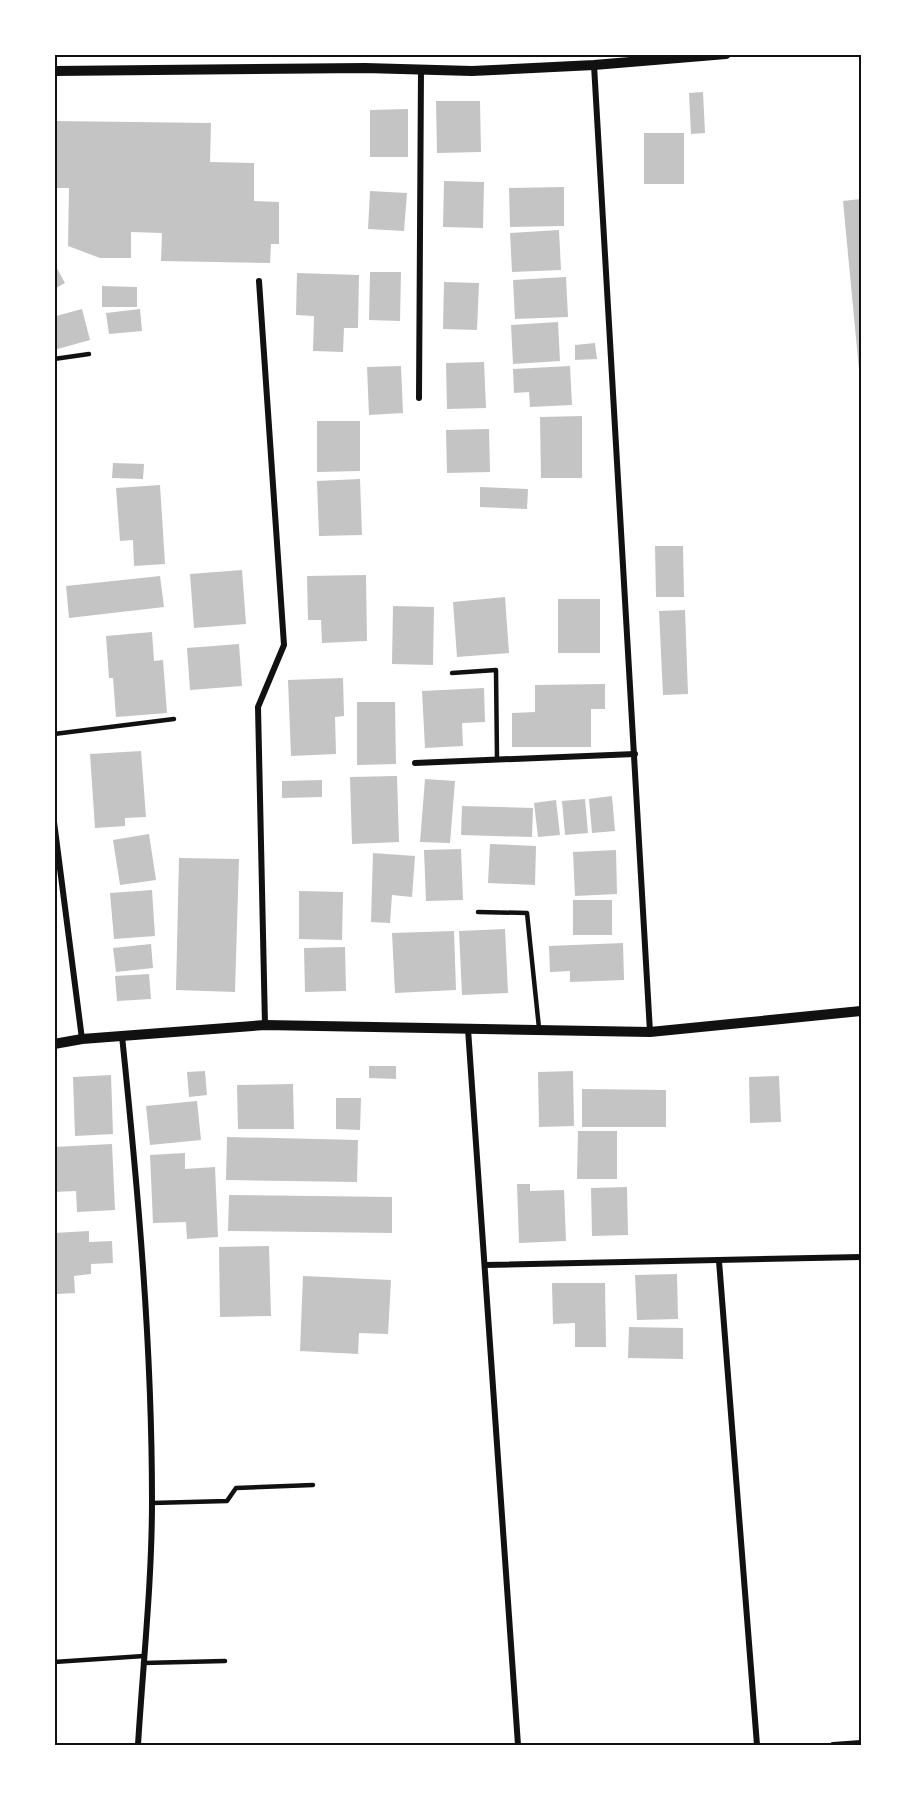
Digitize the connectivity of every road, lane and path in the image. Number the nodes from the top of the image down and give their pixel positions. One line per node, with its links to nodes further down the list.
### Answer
1 (726, 54): 2 (street)
2 (594, 65): 3 (street); 12 (street)
3 (421, 69): 4 (street); 8 (street)
4 (54, 71)
5 (259, 281): 19 (street)
6 (89, 354): 7 (lane)
7 (54, 359)
8 (419, 398)
9 (452, 673): 13 (lane)
10 (174, 719): 11 (lane)
11 (54, 734)
12 (635, 754): 13 (street); 22 (street)
13 (497, 759): 14 (street)
14 (415, 762)
15 (54, 822): 16 (street)
16 (56, 855): 24 (street)
17 (478, 912): 21 (lane)
18 (861, 1011): 22 (street)
19 (265, 1025): 20 (street); 23 (street)
20 (468, 1029): 21 (street); 28 (street)
21 (540, 1031): 22 (street)
22 (650, 1032)
23 (122, 1036): 24 (street); 30 (street)
24 (82, 1039): 25 (street)
25 (54, 1044)
26 (861, 1257): 27 (street)
27 (718, 1261): 28 (street); 38 (street)
28 (485, 1265): 37 (street)
29 (313, 1485): 30 (lane)
30 (152, 1503): 31 (street)
31 (144, 1656): 33 (lane); 34 (street)
32 (225, 1661): 34 (lane)
33 (54, 1662)
34 (143, 1664): 36 (street)
35 (861, 1743): 39 (street)
36 (138, 1745)
37 (519, 1745)
38 (757, 1745)
39 (833, 1745)

